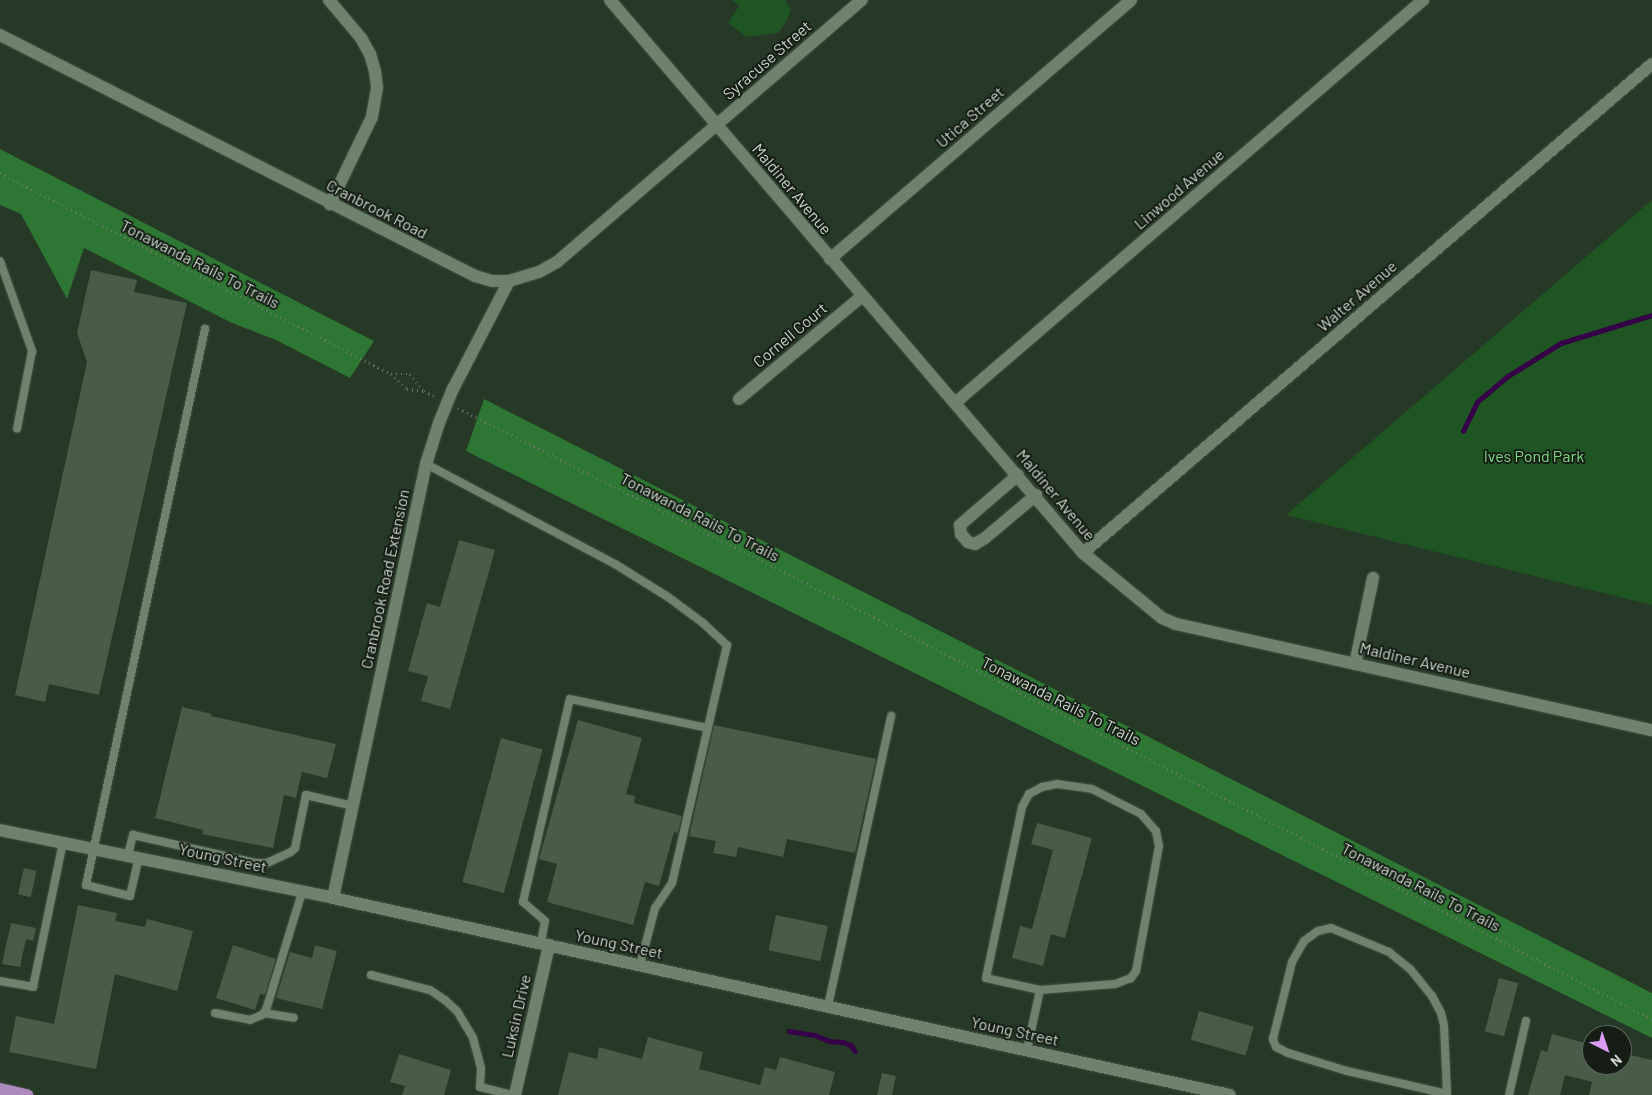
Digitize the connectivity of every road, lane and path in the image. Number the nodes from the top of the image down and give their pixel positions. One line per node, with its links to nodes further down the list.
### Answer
1 (329, 0): 10 (street)
2 (610, 0): 8 (street, Maldiner Avenue)
3 (862, 0): 8 (street, Syracuse Street)
4 (1131, 0): 11 (street, Utica Street)
5 (1423, 0): 20 (street, Linwood Avenue)
6 (0, 36): 10 (street, Cranbrook Road)
7 (1652, 64): 26 (street, Walter Avenue)
8 (716, 125): 11 (street, Maldiner Avenue); 13 (street, Cranbrook Road)
9 (0, 174): 16 (path, Tonawanda Rails To Trails)
10 (330, 204): 13 (street, Cranbrook Road)
11 (830, 259): 14 (street, Maldiner Avenue)
12 (0, 261): 22 (lane)
13 (509, 282): 23 (street, Cranbrook Road Extension)
14 (862, 296): 19 (street, Cornell Court); 20 (street, Maldiner Avenue)
15 (205, 329): 35 (lane)
16 (391, 374): 17 (path, Tonawanda Rails To Trails); 17 (path, Tonawanda Rails To Trails)
17 (424, 391): 18 (path, Tonawanda Rails To Trails)
18 (439, 398)
19 (740, 399)
20 (955, 403): 24 (street, Maldiner Avenue)
21 (457, 408): 48 (path, Tonawanda Rails To Trails)
22 (17, 429)
23 (426, 464): 30 (lane); 32 (street, Cranbrook Road Extension)
24 (1018, 474): 25 (street, Maldiner Avenue); 25 (street)
25 (1036, 494): 26 (street, Maldiner Avenue)
26 (1083, 553): 28 (street, Maldiner Avenue)
27 (1373, 578): 28 (street)
28 (1355, 664): 31 (street, Maldiner Avenue)
29 (891, 716): 44 (lane)
30 (708, 728): 39 (lane); 40 (lane)
31 (1652, 730)
32 (353, 806): 36 (lane); 38 (street, Cranbrook Road Extension)
33 (0, 830): 34 (street, Young Street)
34 (63, 842): 35 (street, Young Street); 42 (lane)
35 (95, 848): 36 (street, Young Street); 36 (lane)
36 (134, 856): 37 (street, Young Street)
37 (302, 892): 38 (street, Young Street); 46 (lane)
38 (333, 898): 39 (street, Young Street)
39 (545, 944): 40 (street, Young Street); 54 (street, Luksin Drive)
40 (640, 965): 44 (street, Young Street)
41 (371, 974): 54 (lane)
42 (0, 981)
43 (1040, 990): 43 (lane); 50 (lane)
44 (828, 1006): 50 (street, Young Street)
45 (215, 1013): 46 (lane)
46 (264, 1013): 47 (lane)
47 (294, 1018)
48 (1652, 1019)
49 (1526, 1021): 56 (lane)
50 (1027, 1050): 55 (street, Young Street)
51 (0, 1089): 53 (main road)
52 (1447, 1094): 52 (lane)
53 (27, 1095)
54 (514, 1095)
55 (1230, 1095)
56 (1509, 1095)

